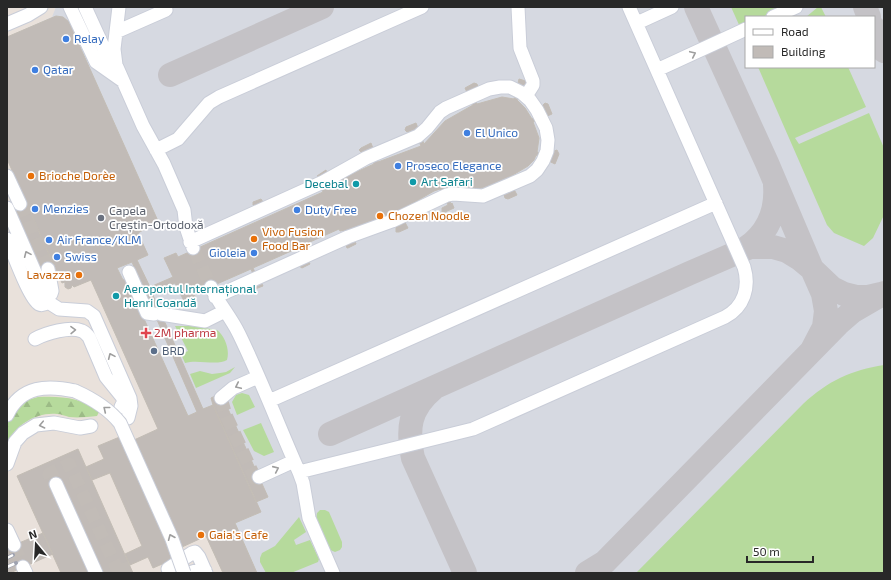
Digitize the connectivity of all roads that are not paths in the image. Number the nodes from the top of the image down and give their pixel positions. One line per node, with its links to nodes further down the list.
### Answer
1 (41, 7): 13 (street)
2 (70, 7): 18 (street)
3 (85, 7): 16 (street)
4 (119, 7): 15 (street)
5 (422, 7): 20 (street)
6 (518, 7): 19 (street)
7 (629, 7): 12 (street)
8 (672, 7): 12 (street)
9 (796, 7): 11 (street)
10 (166, 10): 15 (street)
11 (776, 16)
12 (637, 23): 17 (street)
13 (7, 24)
14 (745, 29): 17 (street, one-way to 14)
15 (116, 32): 16 (street)
16 (116, 65): 18 (street)
17 (657, 70): 23 (street)
18 (123, 81): 20 (street)
19 (526, 96): 20 (street); 29 (street)
20 (156, 150)
21 (7, 176): 22 (street)
22 (15, 200)
23 (716, 203): 33 (street); 37 (street)
24 (7, 208): 28 (street, one-way to 24)
25 (7, 239): 28 (street)
26 (48, 269): 28 (street)
27 (129, 272): 29 (street)
28 (47, 300): 30 (street, one-way to 28)
29 (225, 311): 31 (street)
30 (35, 339)
31 (258, 377): 32 (street, one-way to 32); 33 (street)
32 (221, 398)
33 (269, 401): 37 (street)
34 (7, 413): 45 (street, one-way to 34, bridge)
35 (91, 426): 36 (street, one-way to 36)
36 (7, 464)
37 (296, 466): 38 (street, one-way to 37); 47 (street)
38 (258, 476)
39 (56, 484): 44 (street)
40 (7, 530): 41 (street)
41 (14, 546)
42 (168, 569): 43 (street)
43 (205, 572): 46 (street)
44 (96, 573)
45 (184, 573)
46 (189, 573)
47 (333, 573)

